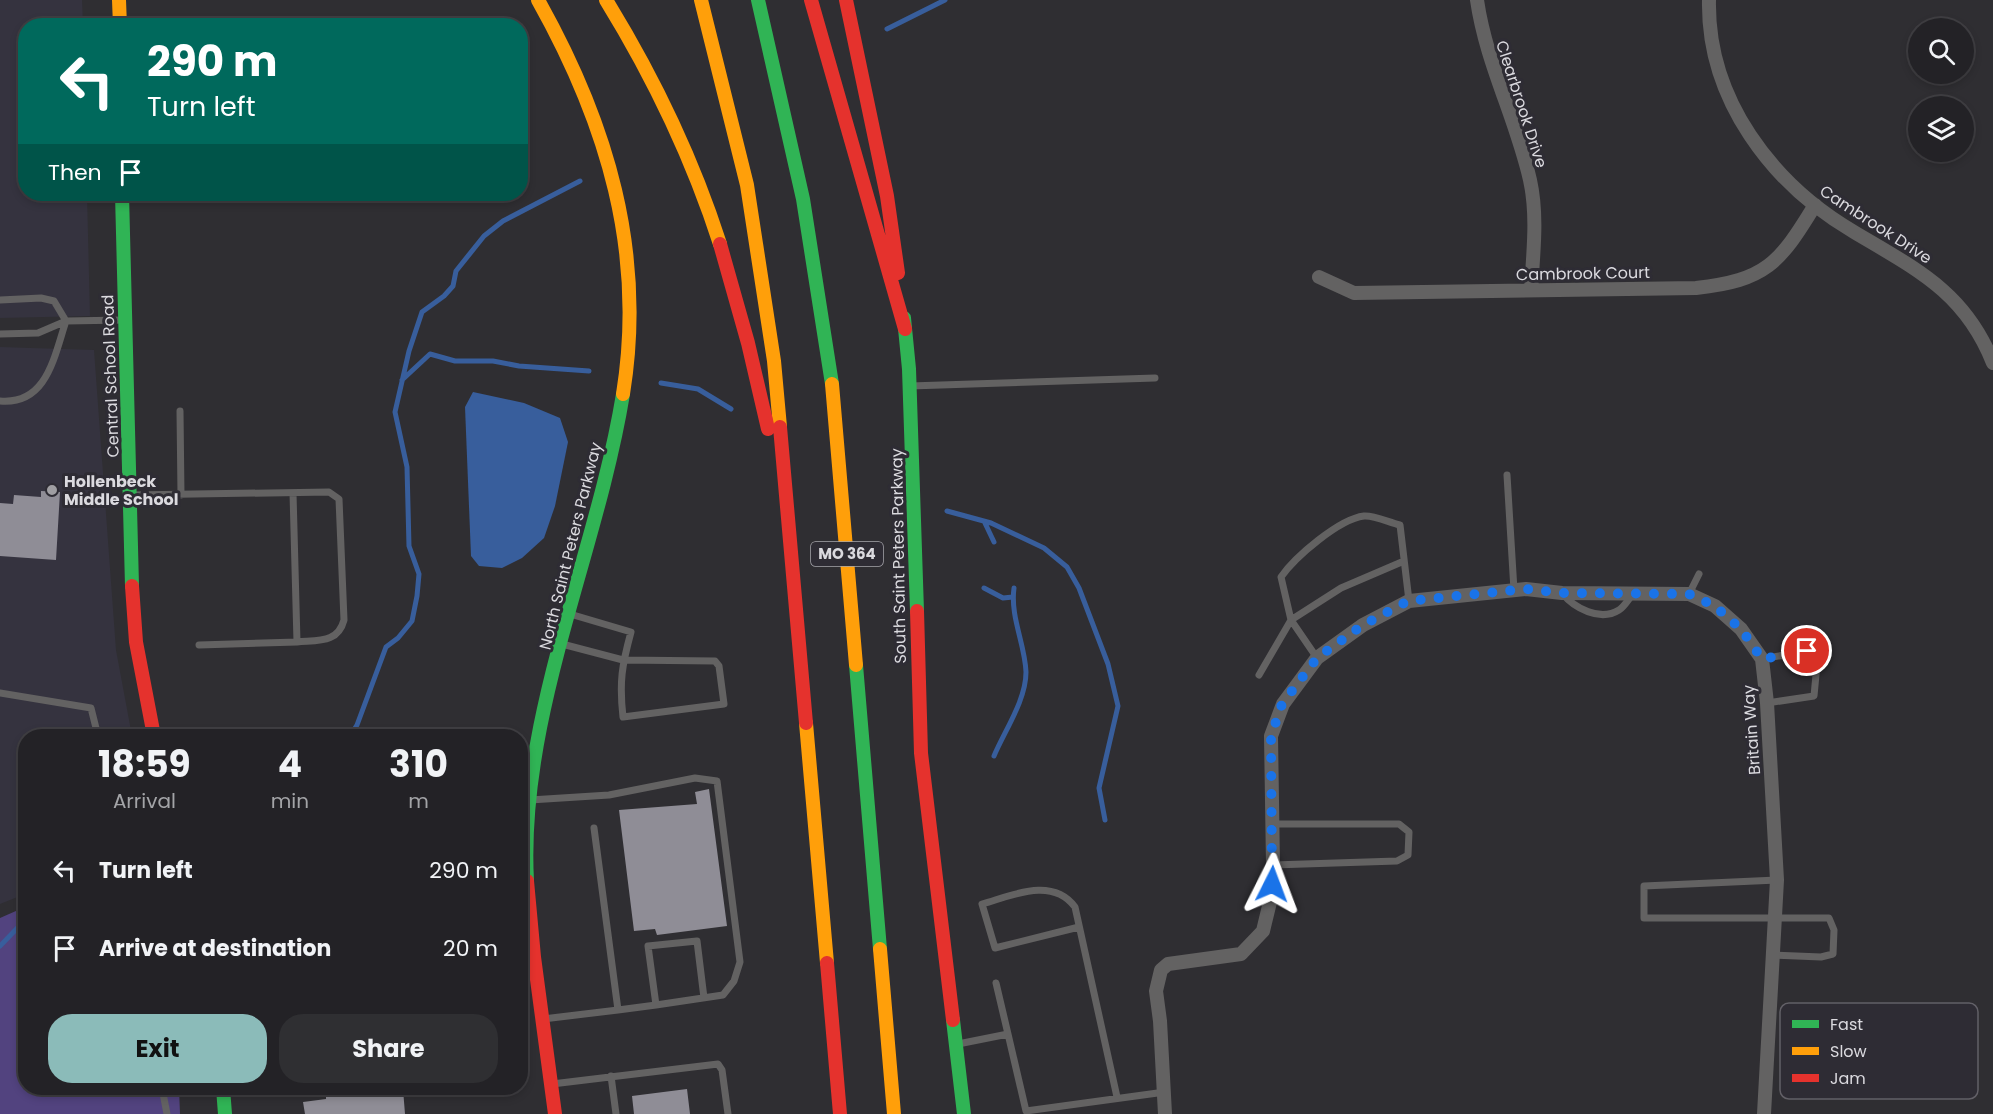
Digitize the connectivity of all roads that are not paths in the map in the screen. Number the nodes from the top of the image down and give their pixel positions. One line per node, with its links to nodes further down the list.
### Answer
1 (119, 0): 10 (main road)
2 (538, 0): 38 (main road, North Saint Peters Parkway)
3 (606, 0): 30 (main road)
4 (701, 0): 30 (main road, MO 364)
5 (758, 0): 78 (main road, MO 364)
6 (811, 0): 18 (main road)
7 (846, 0): 18 (main road, South Saint Peters Parkway)
8 (1477, 0): 14 (street, Clearbrook Drive)
9 (1709, 0): 12 (street, Cambrook Drive)
10 (120, 18)
11 (122, 201): 17 (main road, Central School Road)
12 (1815, 206): 14 (street, Cambrook Court); 20 (street, Cambrook Drive)
13 (1319, 277): 14 (street, Cambrook Court)
14 (1531, 290)
15 (0, 300): 16 (lane)
16 (66, 321): 17 (lane); 19 (lane); 24 (lane)
17 (124, 321): 28 (main road, Central School Road)
18 (905, 329): 23 (main road, South Saint Peters Parkway)
19 (0, 334)
20 (1988, 340): 21 (street, Cambrook Drive)
21 (1993, 363)
22 (1155, 378): 23 (lane)
23 (910, 386): 65 (main road, South Saint Peters Parkway)
24 (0, 401)
25 (180, 411): 29 (lane)
26 (1507, 474): 33 (lane)
27 (293, 493): 29 (lane); 40 (lane); 40 (lane)
28 (130, 495): 29 (lane); 50 (main road, Central School Road)
29 (181, 495)
30 (790, 528): 77 (main road, MO 364)
31 (1404, 561): 37 (lane); 39 (lane); 39 (lane)
32 (1699, 574): 36 (lane)
33 (1514, 590): 35 (street); 37 (street)
34 (1634, 592): 35 (street); 35 (lane); 36 (street)
35 (1562, 593)
36 (1689, 594): 44 (street)
37 (1408, 601): 43 (street)
38 (570, 614): 41 (main road, North Saint Peters Parkway); 45 (lane)
39 (1291, 620): 43 (lane); 46 (lane)
40 (297, 642): 42 (lane)
41 (562, 644): 45 (lane); 51 (main road, North Saint Peters Parkway)
42 (198, 645)
43 (1317, 658): 52 (street)
44 (1762, 659): 48 (street, Britain Way); 48 (lane)
45 (623, 660): 45 (lane)
46 (1259, 675)
47 (0, 693): 49 (lane)
48 (1767, 703): 55 (street, Britain Way)
49 (96, 729)
50 (153, 729)
51 (530, 800): 60 (lane); 63 (main road, North Saint Peters Parkway)
52 (1273, 824): 54 (street); 54 (lane)
53 (594, 828): 62 (lane)
54 (1273, 865): 68 (street)
55 (1777, 880): 56 (street, Britain Way); 56 (lane)
56 (1775, 917): 58 (street, Britain Way); 58 (lane)
57 (1079, 927): 57 (lane); 71 (lane)
58 (1772, 955): 81 (street, Britain Way)
59 (996, 983): 64 (lane)
60 (704, 998): 61 (lane); 61 (lane)
61 (656, 1005): 62 (lane)
62 (618, 1010): 63 (lane)
63 (543, 1019): 67 (main road, North Saint Peters Parkway)
64 (1008, 1034): 65 (lane); 71 (lane)
65 (955, 1044): 79 (main road, South Saint Peters Parkway)
66 (611, 1076): 67 (lane); 75 (lane); 76 (lane)
67 (552, 1084): 74 (main road, North Saint Peters Parkway)
68 (1165, 1092): 71 (lane); 80 (street)
69 (163, 1095): 72 (lane)
70 (224, 1095): 73 (main road)
71 (1117, 1097)
72 (167, 1114)
73 (225, 1114)
74 (555, 1114)
75 (616, 1114)
76 (728, 1114)
77 (840, 1114)
78 (894, 1114)
79 (964, 1114)
80 (1165, 1114)
81 (1764, 1114)

